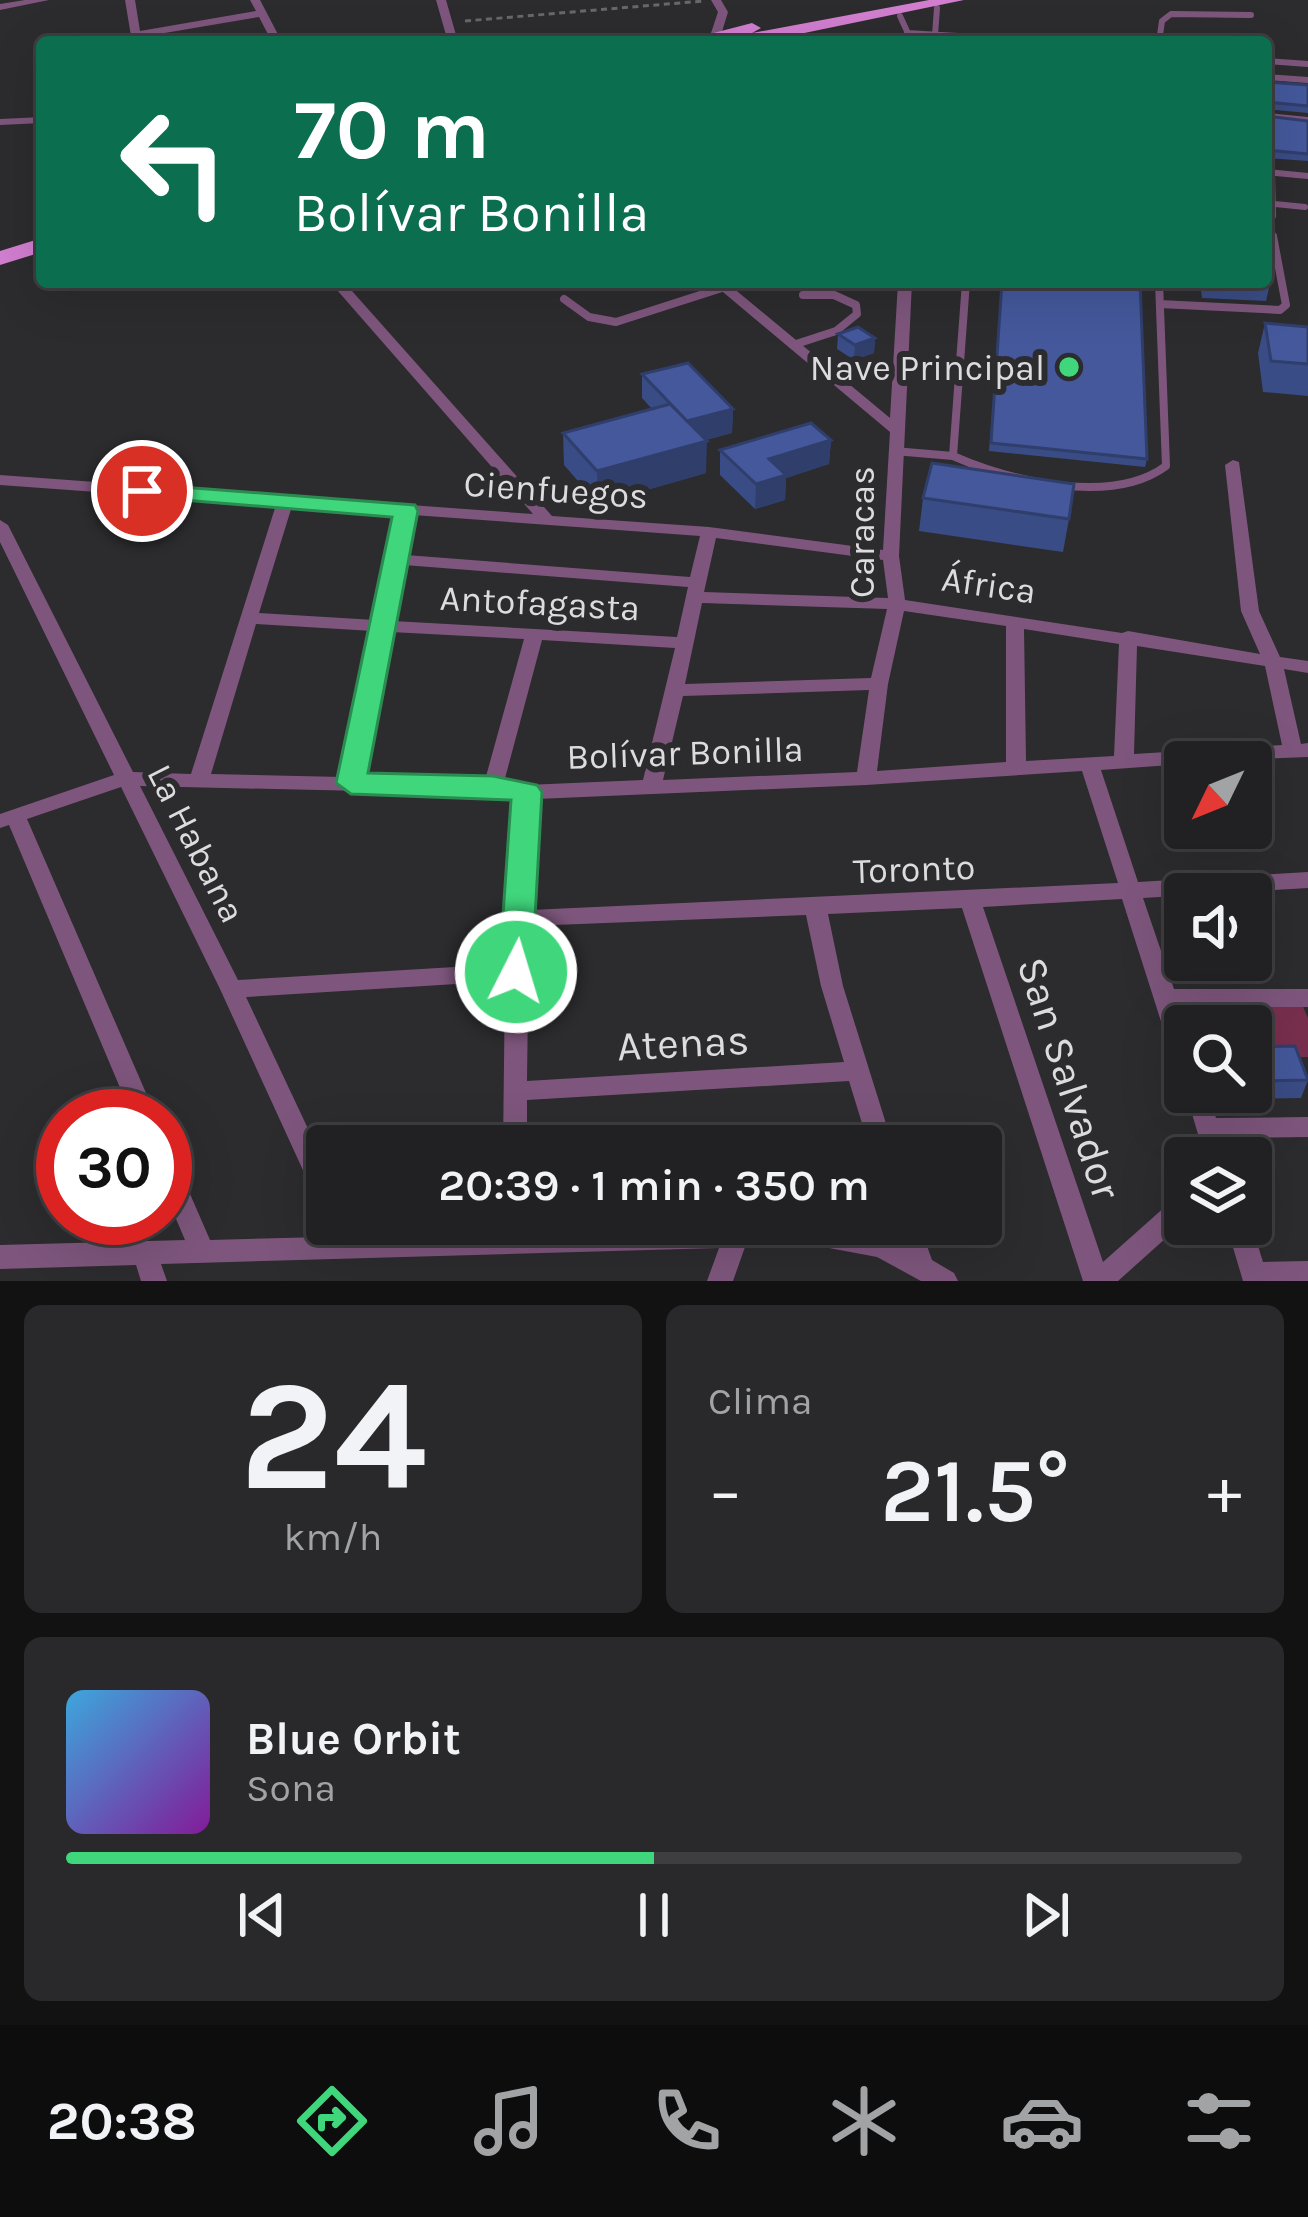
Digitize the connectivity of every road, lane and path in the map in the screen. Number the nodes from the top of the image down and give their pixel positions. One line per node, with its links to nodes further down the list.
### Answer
1 (44, 0): 7 (street)
2 (130, 0): 16 (street)
3 (255, 0): 10 (street)
4 (441, 0): 13 (street)
5 (956, 0): 22 (main road)
6 (720, 6): 12 (main road); 13 (path); 20 (street)
7 (0, 7)
8 (903, 8): 12 (main road); 14 (lane)
9 (937, 8): 15 (lane)
10 (262, 13): 17 (street); 18 (street)
11 (1251, 15): 25 (lane)
12 (806, 19): 21 (main road)
13 (447, 22): 19 (street)
14 (907, 33): 15 (lane); 23 (lane)
15 (935, 35): 24 (lane)
16 (136, 36)
17 (146, 36)
18 (275, 36)
19 (451, 36)
20 (724, 36)
21 (740, 36)
22 (747, 36)
23 (908, 36)
24 (953, 36)
25 (1160, 36)
26 (1272, 64): 27 (lane)
27 (1308, 66)
28 (1272, 77): 29 (lane)
29 (1308, 80)
30 (1272, 117): 32 (lane)
31 (36, 120): 33 (street)
32 (1308, 120)
33 (0, 122)
34 (1272, 172): 35 (lane)
35 (1308, 176)
36 (1272, 204): 37 (lane)
37 (1305, 207)
38 (36, 234): 40 (main road)
39 (1272, 235): 51 (lane)
40 (0, 245)
41 (36, 247): 42 (main road)
42 (0, 258)
43 (342, 288): 60 (street)
44 (713, 288): 50 (lane)
45 (726, 288): 52 (street)
46 (904, 288): 53 (street, Caracas)
47 (966, 288): 55 (lane)
48 (1159, 288): 51 (lane)
49 (803, 295): 52 (lane)
50 (565, 299)
51 (1160, 304): 55 (lane)
52 (794, 345): 53 (street)
53 (895, 429): 54 (street, Caracas)
54 (894, 451): 55 (lane); 63 (street, Caracas)
55 (953, 455)
56 (1233, 465): 73 (street)
57 (0, 480): 58 (street, Cienfuegos)
58 (285, 502): 59 (street, Cienfuegos); 67 (street)
59 (406, 511): 60 (street, Cienfuegos); 64 (street)
60 (549, 522): 62 (street, Cienfuegos)
61 (0, 524): 82 (street, La Habana)
62 (709, 532): 63 (street, Cienfuegos); 65 (street)
63 (891, 556): 66 (street, Caracas)
64 (396, 560): 65 (street, África); 69 (street)
65 (695, 590): 66 (street, África); 72 (street)
66 (897, 604): 68 (street, África); 75 (street, Caracas)
67 (249, 618): 69 (street, Antofagasta); 83 (street)
68 (1015, 620): 71 (street, África); 80 (street)
69 (382, 627): 70 (street, Antofagasta); 84 (street)
70 (534, 636): 72 (street, Antofagasta); 86 (street)
71 (1128, 637): 73 (street, África); 78 (street)
72 (683, 643): 76 (street)
73 (1273, 662): 74 (street, África); 77 (street)
74 (1308, 667)
75 (879, 684): 76 (street); 81 (street, Caracas)
76 (679, 690): 85 (street)
77 (1300, 750): 78 (street, Bolívar Bonilla)
78 (1124, 761): 79 (street, Bolívar Bonilla)
79 (1089, 763): 80 (street, Bolívar Bonilla); 90 (street)
80 (1016, 768): 81 (street, Bolívar Bonilla)
81 (866, 778): 85 (street, Bolívar Bonilla)
82 (123, 779): 83 (street, Bolívar Bonilla); 88 (street, Bolívar Bonilla); 95 (street, La Habana)
83 (199, 780): 84 (street, Bolívar Bonilla)
84 (351, 783): 86 (street, Bolívar Bonilla)
85 (651, 786): 87 (street, Bolívar Bonilla)
86 (493, 787): 87 (street, Bolívar Bonilla)
87 (526, 792): 93 (street)
88 (8, 818): 100 (street)
89 (1308, 880): 90 (street, Toronto)
90 (1130, 888): 91 (street, Toronto); 96 (street)
91 (970, 900): 92 (street, Toronto); 125 (street, San Salvador)
92 (815, 904): 93 (street, Toronto); 99 (street)
93 (521, 918): 94 (street)
94 (516, 972): 95 (street); 101 (street)
95 (231, 989): 108 (street, La Habana)
96 (1165, 998): 97 (street); 98 (street)
97 (1308, 998)
98 (1167, 1005)
99 (856, 1071): 101 (street, Atenas); 104 (street)
100 (132, 1089)
101 (514, 1091): 103 (street)
102 (1203, 1113): 106 (street)
103 (515, 1125)
104 (874, 1125)
105 (1308, 1127): 106 (street)
106 (1208, 1128): 107 (street)
107 (1211, 1137)
108 (306, 1150)
109 (1164, 1223): 125 (street)
110 (192, 1228): 116 (street)
111 (306, 1238): 116 (street)
112 (733, 1245): 123 (street)
113 (876, 1245): 119 (street)
114 (914, 1245): 119 (street)
115 (1246, 1245): 121 (street)
116 (201, 1249): 117 (street)
117 (144, 1251): 118 (street); 122 (street)
118 (0, 1257)
119 (920, 1264): 124 (street)
120 (1308, 1273): 121 (street)
121 (1256, 1278)
122 (154, 1281)
123 (719, 1281)
124 (945, 1281)
125 (1098, 1281)

